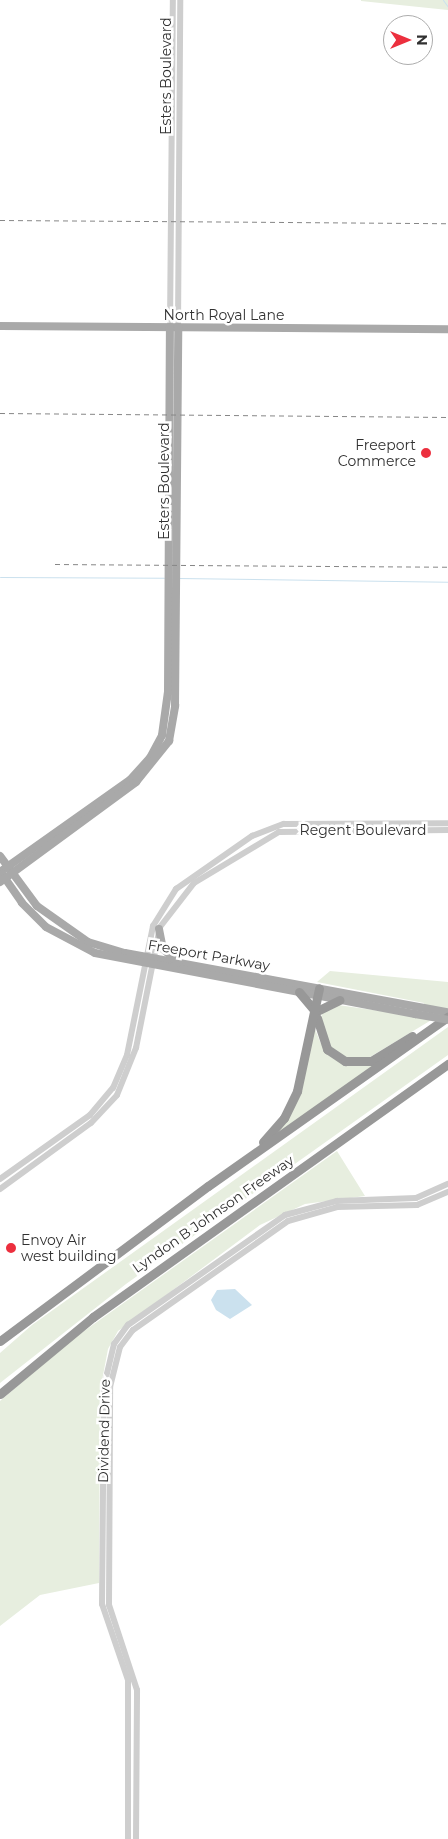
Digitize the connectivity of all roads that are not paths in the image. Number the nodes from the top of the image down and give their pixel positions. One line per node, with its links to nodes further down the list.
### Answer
1 (173, 0): 3 (street, Esters Boulevard)
2 (180, 0): 3 (street, Esters Boulevard)
3 (176, 35): 5 (street, Esters Boulevard)
4 (0, 326): 5 (main road, North Royal Lane)
5 (174, 327): 6 (main road, North Royal Lane); 10 (main road, Esters Boulevard)
6 (448, 329)
7 (448, 823): 14 (street, Regent Boulevard)
8 (448, 830): 12 (street, Regent Boulevard)
9 (0, 856): 10 (main road, Freeport Parkway)
10 (4, 874): 11 (main road, Freeport Parkway); 13 (main road, Freeport Parkway)
11 (46, 926): 13 (main road); 14 (main road, Freeport Parkway)
12 (159, 928): 14 (street, Regent Boulevard); 15 (main road)
13 (76, 935): 14 (main road, Freeport Parkway)
14 (148, 961): 15 (main road, Freeport Parkway); 16 (main road, Freeport Parkway); 22 (street, Regent Boulevard); 25 (street, Regent Boulevard)
15 (179, 963): 17 (main road, Freeport Parkway)
16 (299, 992): 17 (main road, Freeport Parkway); 19 (highway)
17 (320, 992): 18 (main road, Freeport Parkway); 19 (highway); 20 (main road, Freeport Parkway)
18 (340, 1000): 19 (highway); 20 (main road, Freeport Parkway, bridge)
19 (316, 1011): 20 (highway); 24 (highway)
20 (448, 1016): 24 (highway, Lyndon B Johnson Freeway)
21 (448, 1064): 29 (highway, Lyndon B Johnson Freeway)
22 (0, 1179)
23 (448, 1184): 27 (street, Dividend Drive)
24 (208, 1186): 28 (highway, Lyndon B Johnson Freeway)
25 (0, 1189)
26 (448, 1192): 27 (street, Dividend Drive)
27 (181, 1291): 30 (street, Dividend Drive)
28 (0, 1340)
29 (0, 1394)
30 (132, 1746): 31 (street, Dividend Drive); 32 (street, Dividend Drive)
31 (128, 1839)
32 (136, 1839)

